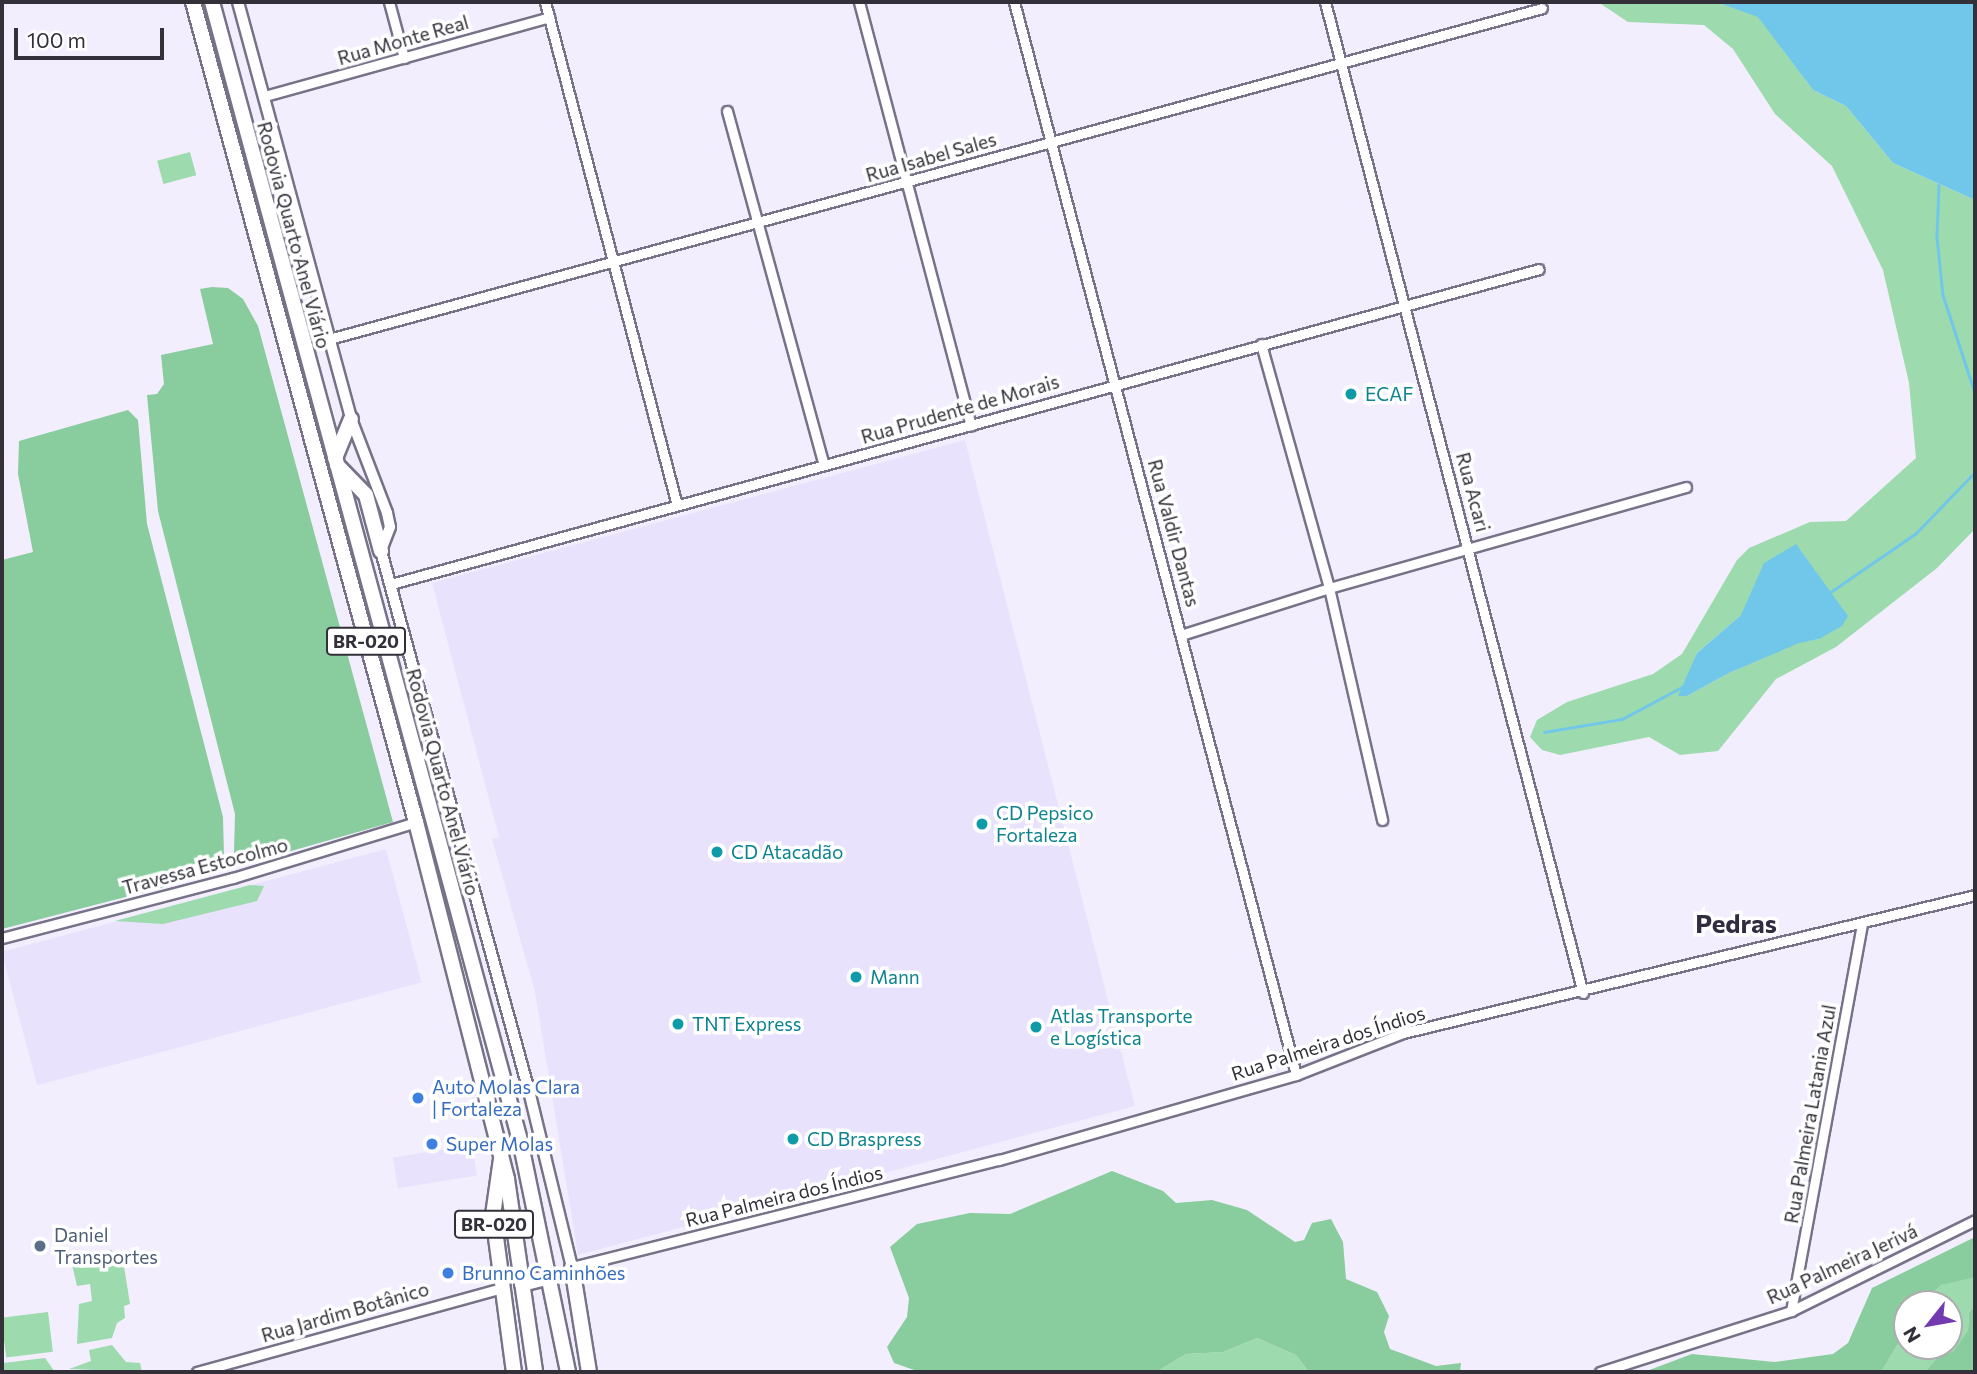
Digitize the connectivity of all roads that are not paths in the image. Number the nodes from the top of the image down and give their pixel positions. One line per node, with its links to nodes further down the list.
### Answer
1 (193, 2): 36 (main road, Rodovia Quarto Anel Viário / BR-020)
2 (212, 2): 26 (main road, Rodovia Quarto Anel Viário / BR-020)
3 (238, 2): 13 (street)
4 (389, 2): 11 (street)
5 (545, 2): 10 (street)
6 (859, 2): 16 (street)
7 (1014, 2): 15 (street, Rua Valdir Dantas)
8 (1325, 2): 12 (street, Rua Acari)
9 (1542, 8): 12 (street, Rua Isabel Sales)
10 (549, 17): 11 (street, Rua Monte Real); 18 (street)
11 (404, 58): 13 (street, Rua Monte Real)
12 (1341, 64): 15 (street, Rua Isabel Sales); 20 (street, Rua Acari)
13 (265, 96): 21 (street)
14 (727, 111): 17 (street)
15 (1051, 141): 16 (street, Rua Isabel Sales); 23 (street, Rua Valdir Dantas)
16 (905, 182): 17 (street, Rua Isabel Sales); 25 (street)
17 (758, 222): 18 (street, Rua Isabel Sales); 27 (street)
18 (612, 261): 21 (street, Rua Isabel Sales); 29 (street)
19 (1539, 269): 20 (street, Rua Prudente de Morais)
20 (1405, 305): 22 (street, Rua Prudente de Morais); 30 (street, Rua Acari)
21 (328, 339): 24 (street)
22 (1261, 344): 23 (street, Rua Prudente de Morais); 33 (street)
23 (1115, 383): 25 (street, Rua Prudente de Morais); 34 (street, Rua Valdir Dantas)
24 (351, 419): 26 (main road); 31 (street)
25 (971, 425): 27 (street, Rua Prudente de Morais)
26 (336, 461): 31 (main road); 45 (main road, Rodovia Quarto Anel Viário / BR-020)
27 (824, 466): 29 (street, Rua Prudente de Morais)
28 (1686, 487): 30 (street)
29 (677, 505): 32 (street, Rua Prudente de Morais)
30 (1470, 550): 33 (street); 40 (street, Rua Acari)
31 (381, 551): 32 (street)
32 (391, 584): 44 (street)
33 (1329, 588): 34 (street); 35 (street)
34 (1184, 634): 41 (street, Rua Valdir Dantas)
35 (1382, 820)
36 (416, 822): 39 (street, Travessa Estocolmo); 42 (main road, Rodovia Quarto Anel Viário / BR-020)
37 (1975, 894): 38 (street, Rua Palmeira dos Índios)
38 (1862, 923): 40 (street, Rua Palmeira dos Índios); 48 (street, Rua Palmeira Latania Azul)
39 (2, 938)
40 (1583, 993): 41 (street, Rua Palmeira dos Índios)
41 (1296, 1075): 44 (street, Rua Palmeira dos Índios)
42 (501, 1159): 46 (main road, Rodovia Quarto Anel Viário / BR-020); 47 (main road, BR-020)
43 (1975, 1220): 48 (street, Rua Palmeira Jerivá)
44 (572, 1267): 53 (main road)
45 (550, 1277): 46 (main road); 52 (main road, Rodovia Quarto Anel Viário / BR-020)
46 (522, 1284): 51 (main road, Rodovia Quarto Anel Viário / BR-020)
47 (503, 1288): 49 (street, Rua Jardim Botânico); 50 (main road, BR-020)
48 (1791, 1311): 54 (street, Rua Palmeira Jerivá)
49 (197, 1372)
50 (513, 1372)
51 (535, 1372)
52 (568, 1372)
53 (589, 1372)
54 (1600, 1372)

